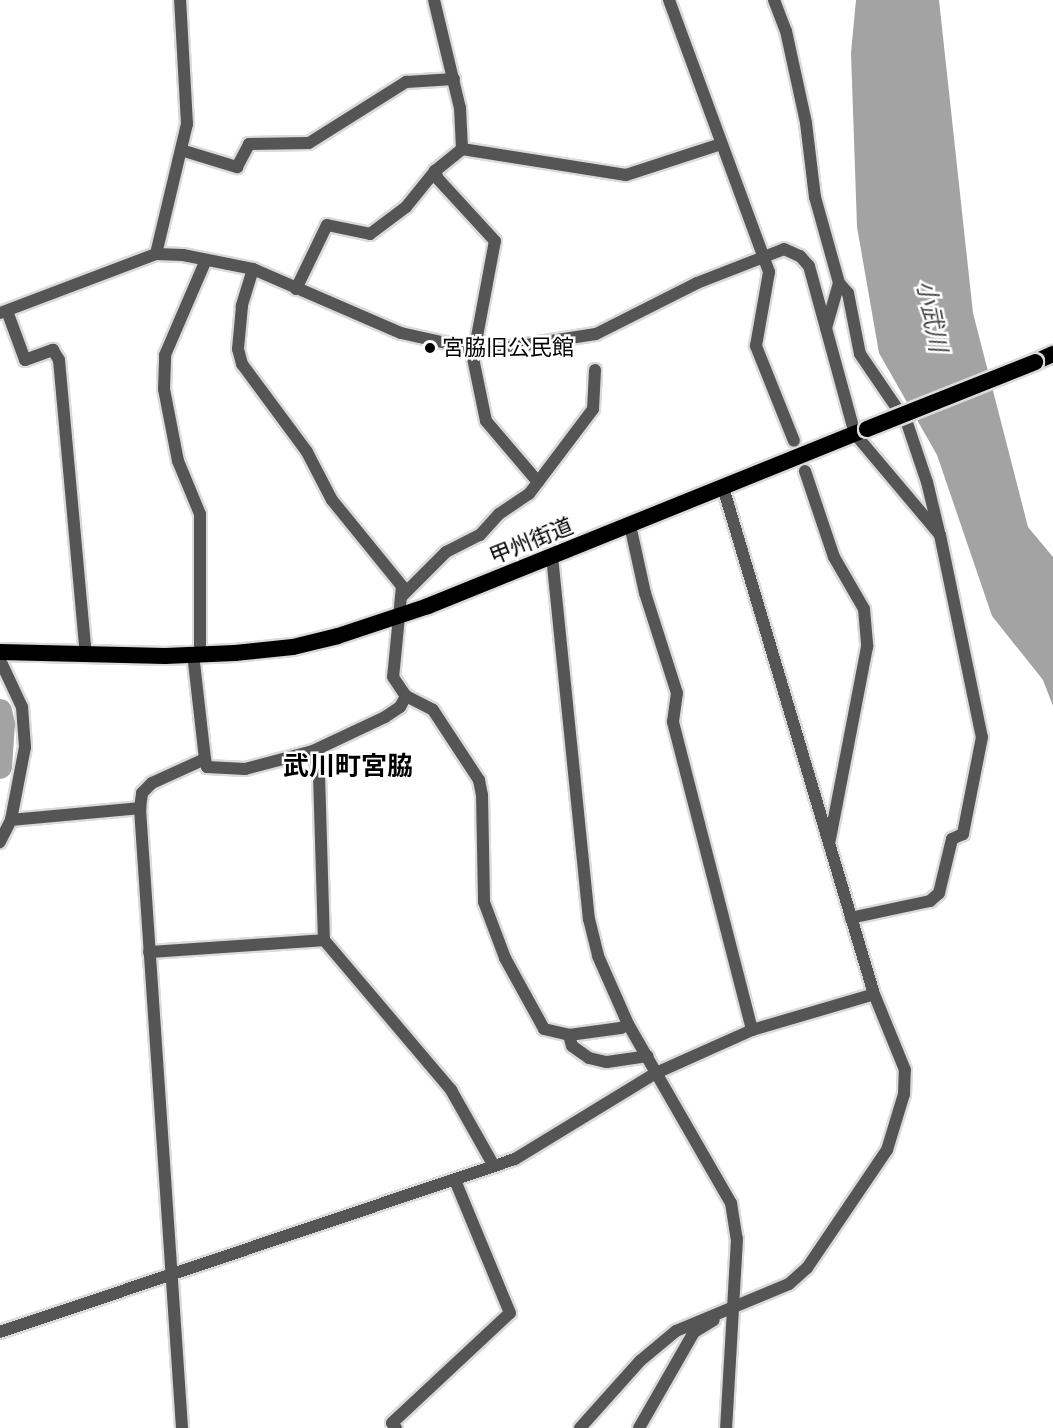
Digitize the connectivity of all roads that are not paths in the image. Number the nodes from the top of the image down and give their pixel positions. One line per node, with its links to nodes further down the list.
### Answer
1 (180, 0): 8 (street)
2 (434, 0): 5 (street)
3 (669, 0): 6 (street)
4 (774, 0): 14 (street)
5 (454, 80): 7 (street); 8 (street)
6 (721, 144): 7 (street); 11 (street)
7 (462, 149): 9 (street)
8 (181, 150): 10 (street)
9 (435, 171): 15 (street); 18 (street)
10 (156, 254): 12 (street); 16 (street)
11 (762, 258): 17 (street); 18 (street); 22 (street)
12 (206, 260): 13 (street); 33 (street)
13 (253, 269): 15 (street); 29 (street)
14 (839, 283): 17 (street); 27 (street)
15 (296, 289): 18 (street)
16 (3, 312): 32 (street)
17 (826, 329): 21 (street)
18 (473, 349): 24 (street)
19 (1053, 354): 21 (highway, 甲州街道, bridge)
20 (595, 370): 24 (street)
21 (861, 432): 25 (highway, 甲州街道); 27 (street)
22 (794, 441)
23 (805, 471): 41 (street)
24 (538, 482): 29 (street)
25 (723, 487): 26 (highway, 甲州街道); 41 (street)
26 (630, 525): 28 (highway, 甲州街道); 47 (street)
27 (940, 535): 42 (street)
28 (552, 556): 30 (highway, 甲州街道); 46 (street)
29 (401, 597): 30 (street)
30 (398, 617): 33 (highway, 甲州街道); 35 (street)
31 (0, 652): 32 (highway, 甲州街道)
32 (86, 654): 33 (highway, 甲州街道)
33 (196, 654): 37 (street)
34 (0, 660): 39 (street)
35 (406, 696): 36 (street); 48 (street)
36 (313, 751): 37 (street); 43 (street)
37 (205, 759): 38 (street)
38 (140, 808): 39 (street); 44 (street)
39 (11, 820): 40 (street)
40 (0, 842)
41 (829, 842): 42 (street)
42 (851, 918): 45 (street)
43 (324, 940): 44 (street); 51 (street)
44 (149, 952): 53 (street)
45 (874, 994): 47 (street); 54 (street)
46 (628, 1024): 48 (street); 49 (street)
47 (752, 1030): 50 (street)
48 (569, 1035): 49 (street)
49 (648, 1056): 50 (street)
50 (656, 1073): 51 (street); 54 (street)
51 (494, 1166): 52 (street)
52 (454, 1180): 53 (street); 57 (street)
53 (170, 1275): 55 (street); 56 (street)
54 (733, 1308): 58 (street); 59 (street); 60 (street)
55 (0, 1332)
56 (182, 1428)
57 (396, 1428)
58 (580, 1428)
59 (639, 1428)
60 (726, 1428)

